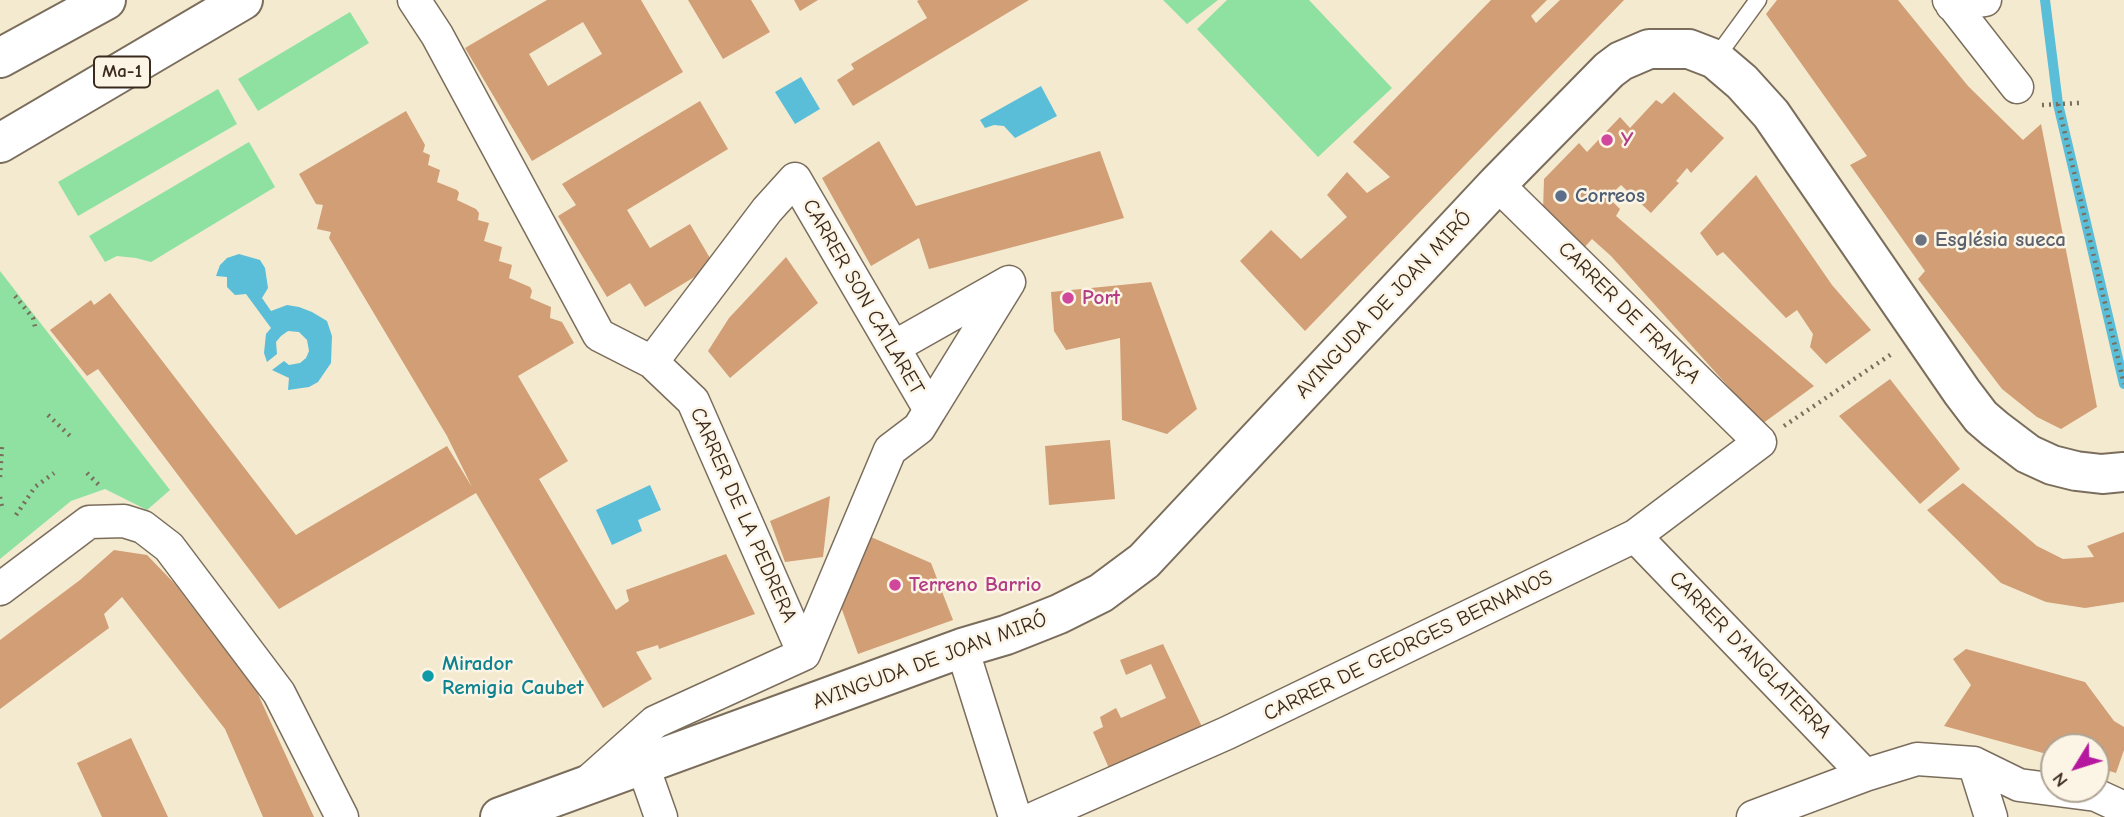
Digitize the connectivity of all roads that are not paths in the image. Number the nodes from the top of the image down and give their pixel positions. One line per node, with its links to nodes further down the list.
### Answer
1 (106, 0): 7 (main road)
2 (243, 0): 10 (main road, Ma-1)
3 (414, 0): 13 (street, CARRER DE LA PEDRERA)
4 (1758, 0): 8 (lane)
5 (1985, 0): 6 (street)
6 (1950, 2): 9 (street)
7 (0, 58)
8 (1715, 59): 11 (main road, AVINGUDA DE JOAN MIRÓ); 16 (main road, AVINGUDA DE JOAN MIRÓ)
9 (2017, 87)
10 (0, 143)
11 (1497, 184): 15 (street, CARRER DE FRANÇA); 19 (main road, AVINGUDA DE JOAN MIRÓ)
12 (894, 347): 13 (street, CARRER SON CATLARET); 14 (street, CARRER SON CATLARET); 14 (street)
13 (652, 362): 20 (street, CARRER DE LA PEDRERA)
14 (930, 410): 20 (street, CARRER SON CATLARET)
15 (1760, 442): 17 (street, CARRER DE GEORGES BERNANOS)
16 (2113, 473)
17 (1635, 536): 23 (street, CARRER D'ANGLATERRA); 30 (street, CARRER DE GEORGES BERNANOS)
18 (0, 589): 26 (street)
19 (962, 649): 22 (main road, AVINGUDA DE JOAN MIRÓ); 29 (street)
20 (804, 654): 24 (street)
21 (1973, 763): 23 (street); 25 (street); 32 (street)
22 (643, 765): 24 (main road, AVINGUDA DE JOAN MIRÓ); 28 (street)
23 (1865, 775): 31 (street)
24 (582, 787): 27 (main road, AVINGUDA DE JOAN MIRÓ)
25 (2124, 808)
26 (342, 817)
27 (500, 817)
28 (661, 817)
29 (1015, 817)
30 (1037, 817)
31 (1753, 817)
32 (1991, 817)

